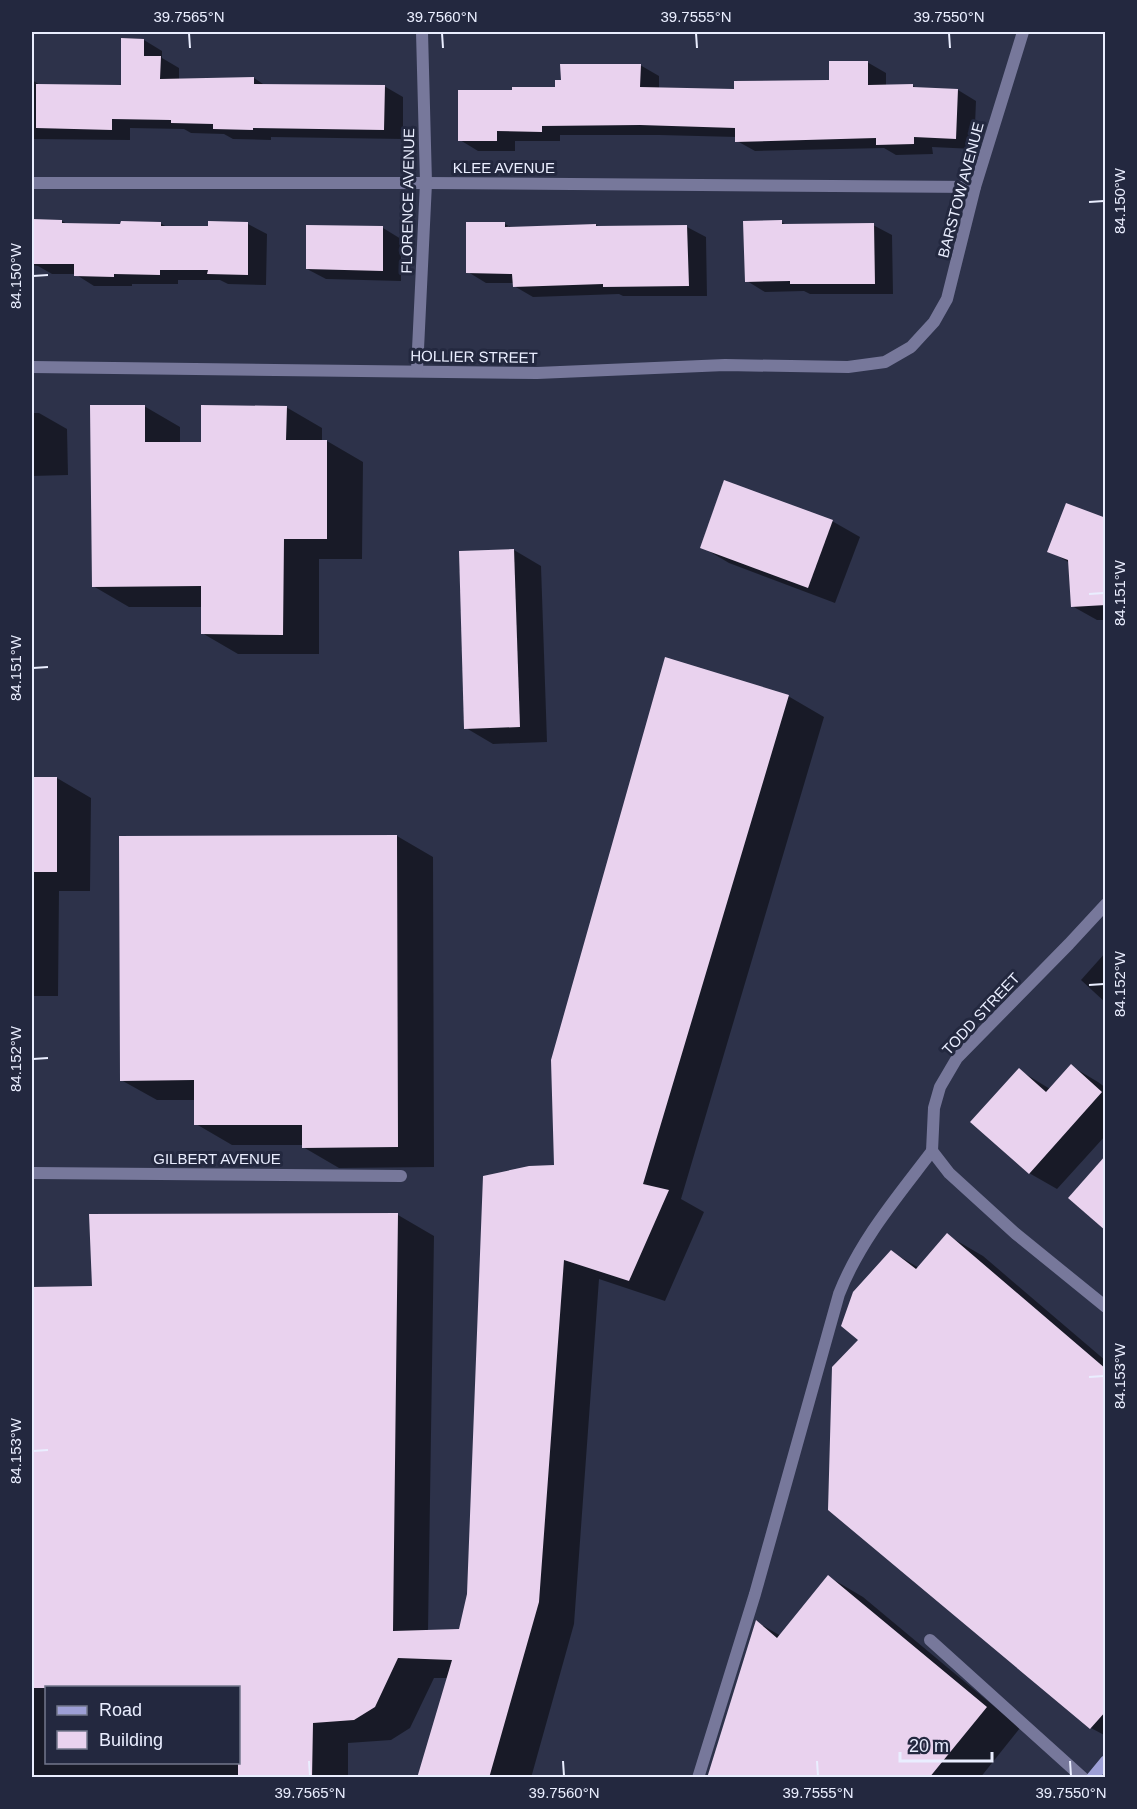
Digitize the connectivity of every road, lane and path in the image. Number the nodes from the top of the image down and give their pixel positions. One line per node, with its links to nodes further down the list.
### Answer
1 (422, 32): 4 (street, FLORENCE AVENUE)
2 (1023, 32): 5 (street, BARSTOW AVENUE)
3 (32, 183): 4 (street, KLEE AVENUE)
4 (426, 183): 5 (street, KLEE AVENUE); 8 (street, FLORENCE AVENUE)
5 (975, 187): 6 (street, BARSTOW AVENUE)
6 (911, 347): 8 (street, HOLLIER STREET)
7 (32, 367): 8 (street, HOLLIER STREET)
8 (417, 370)
9 (1106, 904): 10 (street, TODD STREET)
10 (932, 1151): 13 (street); 16 (street)
11 (32, 1173): 12 (street, GILBERT AVENUE)
12 (401, 1176)
13 (1106, 1307)
14 (930, 1640): 17 (street)
15 (1106, 1761): 18 (main road)
16 (698, 1778)
17 (1083, 1778)
18 (1092, 1778)

